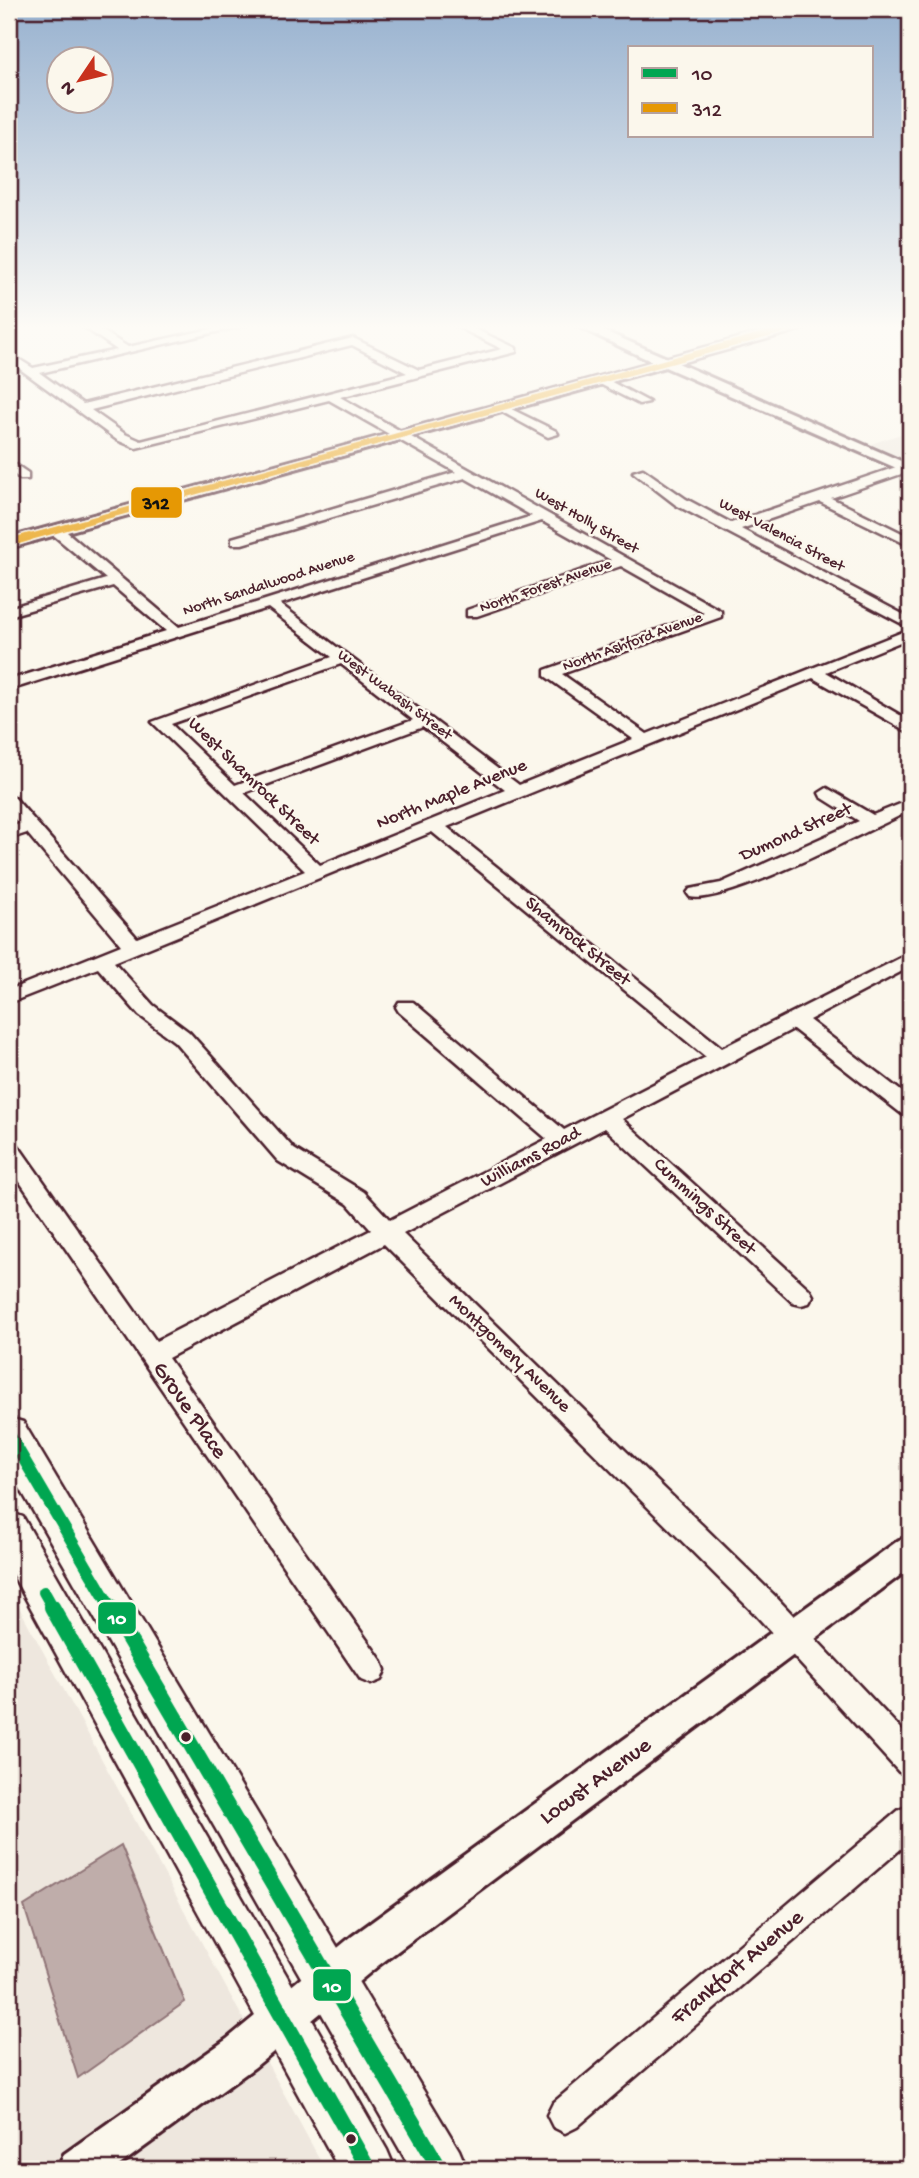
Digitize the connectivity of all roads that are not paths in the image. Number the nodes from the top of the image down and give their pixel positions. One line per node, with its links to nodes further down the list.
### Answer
1 (107, 427): 2 (street)
2 (213, 427)
3 (380, 427): 8 (street, West Holly Street)
4 (429, 427): 8 (street)
5 (537, 427): 7 (street)
6 (816, 427): 10 (street)
7 (552, 435)
8 (395, 436): 12 (street, West Holly Street); 17 (street)
9 (9, 464): 13 (street)
10 (908, 469): 14 (street)
11 (639, 472): 16 (street, West Valencia Street)
12 (467, 473): 15 (street, West Holly Street); 18 (street)
13 (9, 480)
14 (820, 497): 16 (street); 19 (street)
15 (541, 517): 21 (street, West Holly Street); 23 (street, North Sandalwood Avenue)
16 (730, 528): 27 (street, West Valencia Street)
17 (56, 530): 20 (street); 22 (street)
18 (237, 541)
19 (910, 542)
20 (9, 543)
21 (619, 562): 25 (street, North Forest Avenue); 26 (street, West Holly Street)
22 (115, 581): 24 (street); 28 (street)
23 (270, 603): 28 (street, North Sandalwood Avenue); 30 (street, West Wabash Street)
24 (9, 612)
25 (472, 612)
26 (716, 614): 35 (street, North Ashford Avenue)
27 (910, 624)
28 (176, 632): 32 (street, North Sandalwood Avenue)
29 (910, 633): 31 (street, North Maple Avenue)
30 (345, 659): 33 (street, West Wabash Street); 36 (street, West Shamrock Street)
31 (814, 672): 34 (street); 35 (street, North Maple Avenue)
32 (9, 685)
33 (427, 720): 36 (street); 37 (street, West Wabash Street)
34 (910, 728)
35 (645, 740): 37 (street, North Maple Avenue)
36 (231, 792): 45 (street, West Shamrock Street)
37 (517, 792): 42 (street, North Maple Avenue)
38 (827, 793): 41 (street)
39 (9, 802): 43 (street)
40 (910, 805): 41 (street, Dumond Street)
41 (871, 822): 46 (street, Dumond Street)
42 (434, 825): 45 (street, North Maple Avenue); 53 (street, Shamrock Street)
43 (30, 826): 44 (street); 47 (street)
44 (9, 834)
45 (317, 872): 47 (street, North Maple Avenue)
46 (696, 893)
47 (133, 946): 48 (street, North Maple Avenue)
48 (101, 959): 50 (street, North Maple Avenue); 58 (street, Montgomery Avenue)
49 (910, 959): 52 (street, Williams Road)
50 (9, 997)
51 (406, 1007): 56 (street)
52 (795, 1020): 53 (street, Williams Road); 54 (street)
53 (721, 1058): 55 (street, Williams Road)
54 (910, 1109)
55 (607, 1117): 56 (street, Williams Road); 59 (street, Cummings Street)
56 (563, 1141): 58 (street, Williams Road)
57 (9, 1150): 60 (street, Grove Place)
58 (389, 1234): 60 (street, Williams Road); 64 (street, Montgomery Avenue)
59 (801, 1296)
60 (150, 1356): 65 (street, Grove Place)
61 (9, 1434): 68 (main road)
62 (9, 1530): 69 (main road)
63 (910, 1550): 64 (street, Locust Avenue)
64 (793, 1637): 66 (street, Montgomery Avenue); 68 (street, Locust Avenue)
65 (371, 1670)
66 (910, 1761)
67 (910, 1821): 70 (street, Frankfort Avenue)
68 (333, 1980): 69 (street, Locust Avenue); 73 (main road)
69 (283, 2018): 71 (street, Locust Avenue); 72 (main road)
70 (565, 2115)
71 (79, 2169)
72 (368, 2169)
73 (440, 2169)

